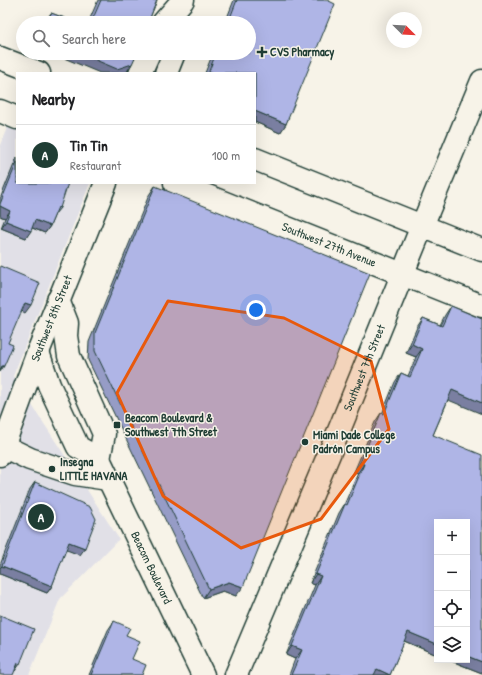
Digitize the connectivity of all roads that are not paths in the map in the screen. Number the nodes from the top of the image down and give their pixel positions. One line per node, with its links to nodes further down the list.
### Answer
1 (183, 0): 2 (main road); 3 (main road)
2 (169, 16)
3 (183, 16)
4 (0, 58): 7 (main road)
5 (146, 60): 8 (main road)
6 (171, 60): 9 (main road)
7 (36, 72)
8 (140, 72)
9 (166, 72)
10 (482, 81): 16 (main road, Southwest 7th Street)
11 (0, 111): 12 (main road)
12 (16, 118)
13 (256, 159): 16 (main road)
14 (106, 184): 19 (main road, Southwest 8th Street)
15 (177, 184): 18 (main road, Southwest 27th Avenue)
16 (422, 226): 17 (main road); 18 (main road, Southwest 7th Street)
17 (482, 250)
18 (402, 274): 20 (main road, Southwest 27th Avenue); 25 (main road, Southwest 7th Street)
19 (58, 300): 21 (main road, Southwest 8th Street); 23 (main road)
20 (482, 306)
21 (38, 352): 22 (main road, Southwest 8th Street); 23 (main road)
22 (2, 451): 23 (main road)
23 (104, 469): 24 (main road, Beacom Boulevard)
24 (203, 675)
25 (236, 675)

